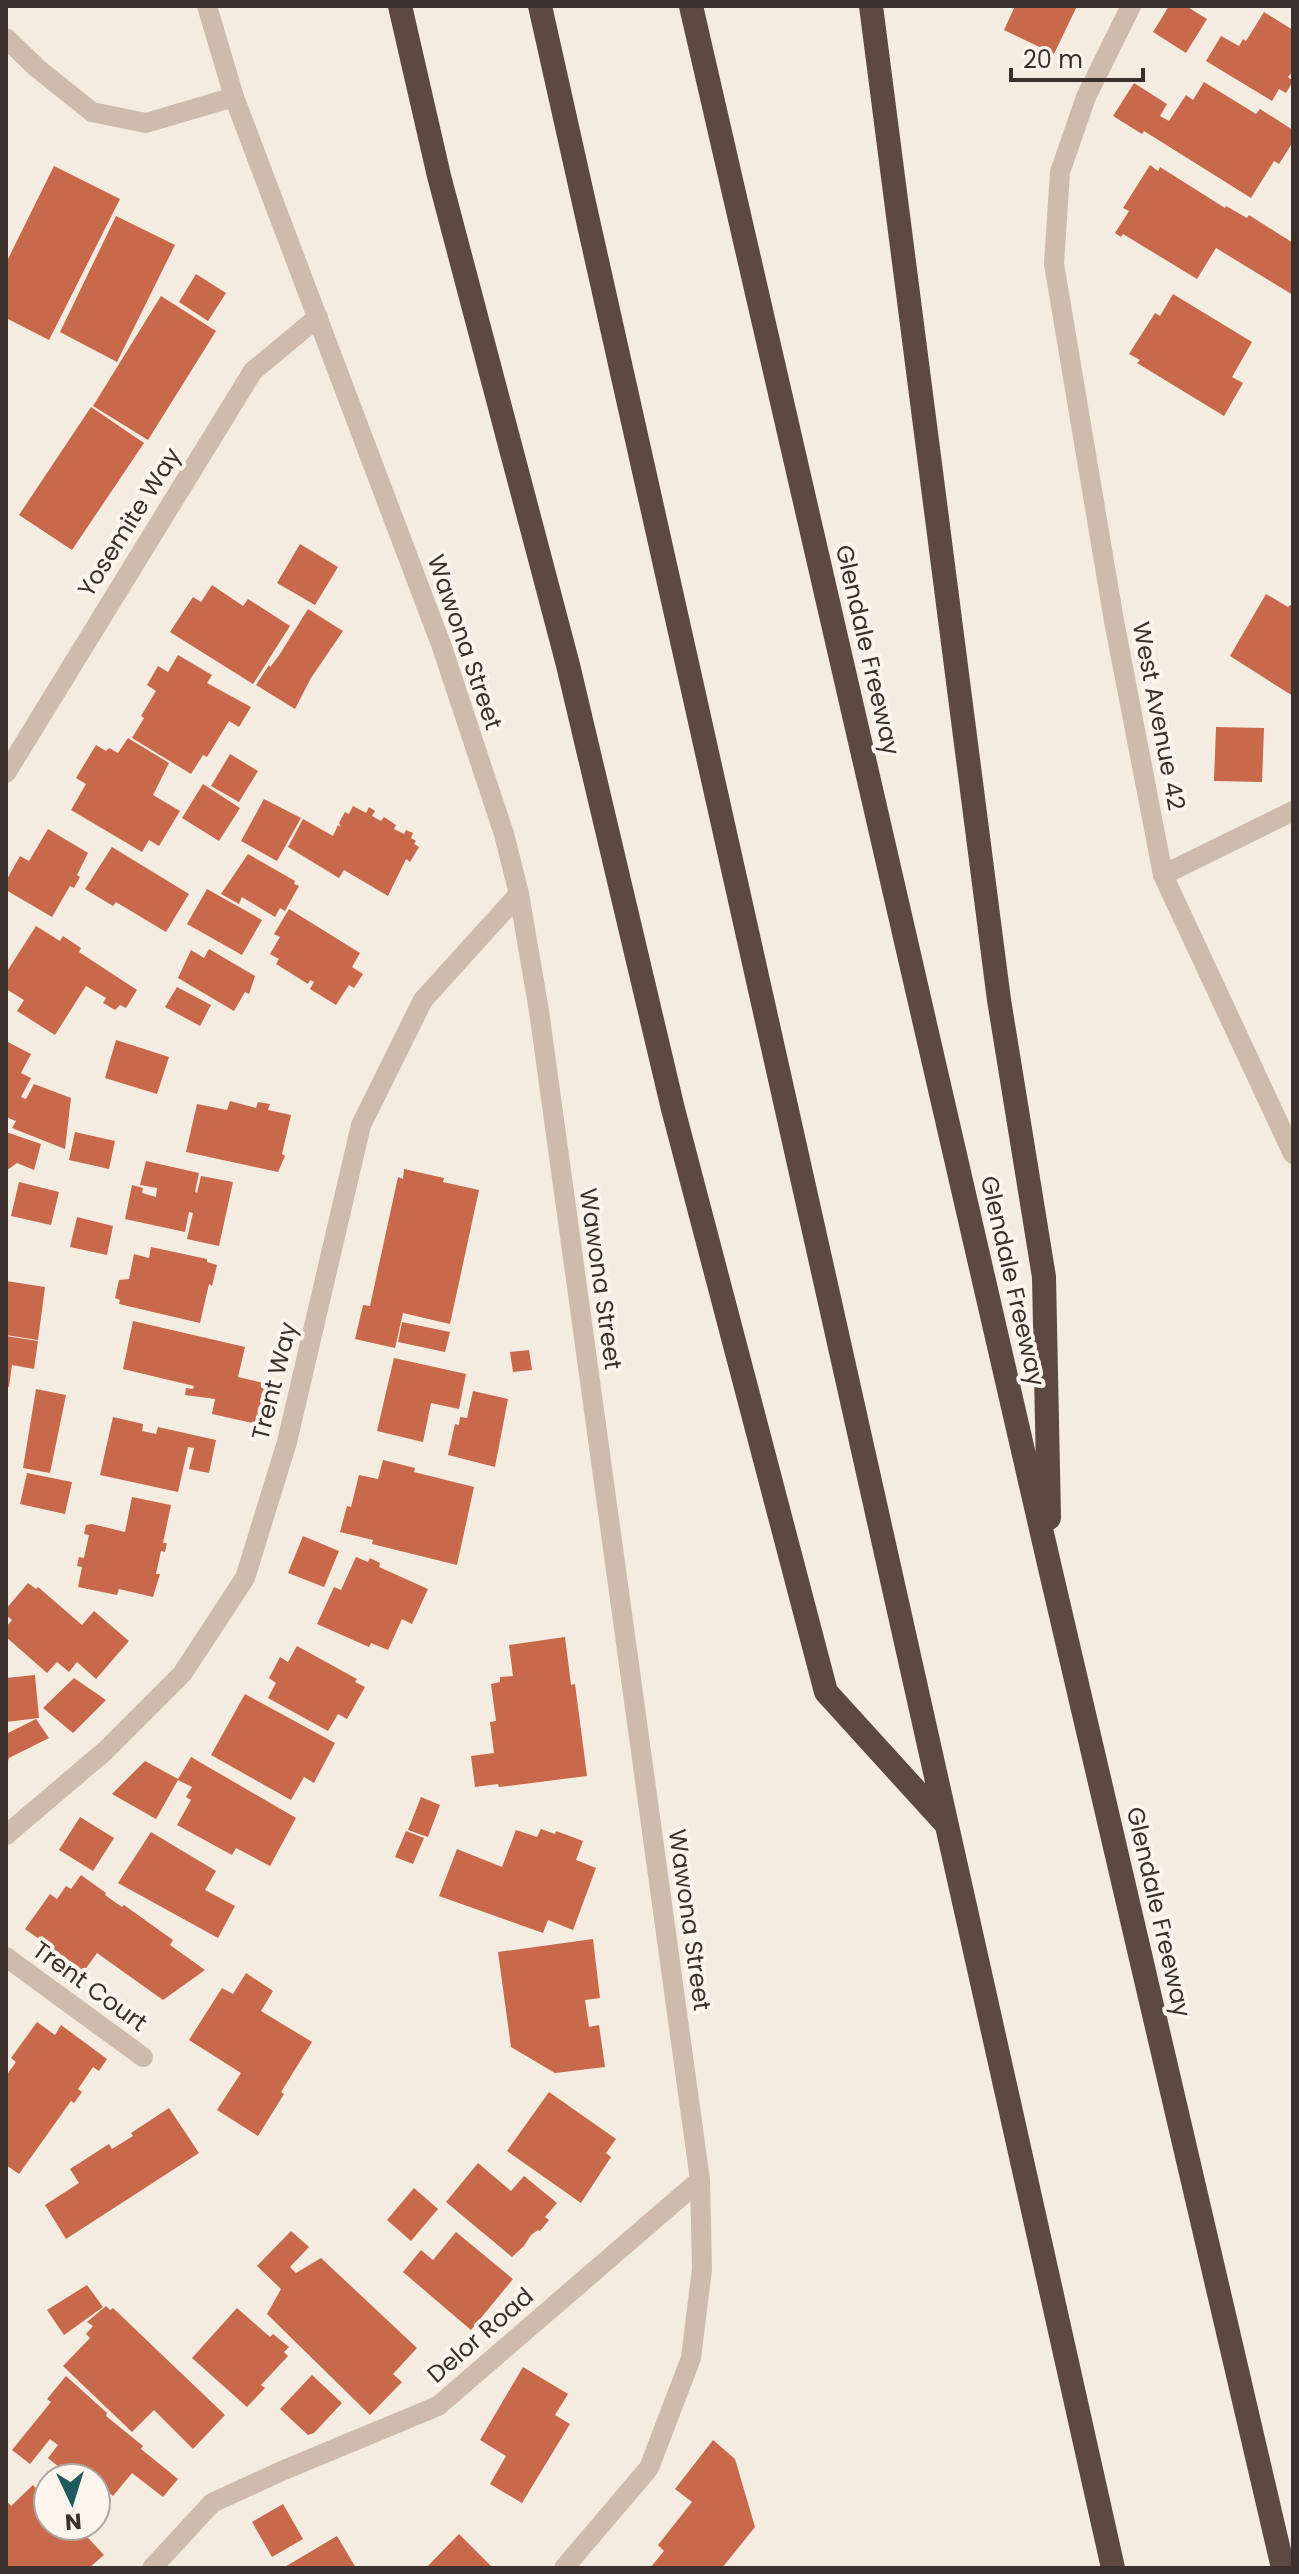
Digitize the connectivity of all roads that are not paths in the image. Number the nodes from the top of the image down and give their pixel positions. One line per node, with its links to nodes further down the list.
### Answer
1 (207, 6): 8 (street, Wawona Street)
2 (400, 6): 16 (highway)
3 (540, 6): 16 (highway)
4 (691, 6): 15 (highway, Glendale Freeway)
5 (871, 6): 15 (highway)
6 (1131, 6): 12 (street, West Avenue 42)
7 (6, 38): 8 (street)
8 (234, 97): 9 (street, Wawona Street)
9 (318, 317): 10 (street, Yosemite Way); 13 (street, Wawona Street)
10 (6, 773)
11 (1293, 811): 12 (street)
12 (1163, 875): 14 (street, West Avenue 42)
13 (519, 894): 17 (street, Trent Way); 20 (street, Wawona Street)
14 (1293, 1154)
15 (1050, 1568): 24 (highway, Glendale Freeway)
16 (947, 1826): 23 (highway)
17 (6, 1835)
18 (6, 1957): 19 (street, Trent Court)
19 (143, 2057)
20 (700, 2180): 21 (street, Delor Road); 22 (street, Wawona Street)
21 (152, 2568)
22 (564, 2568)
23 (1113, 2568)
24 (1283, 2568)

